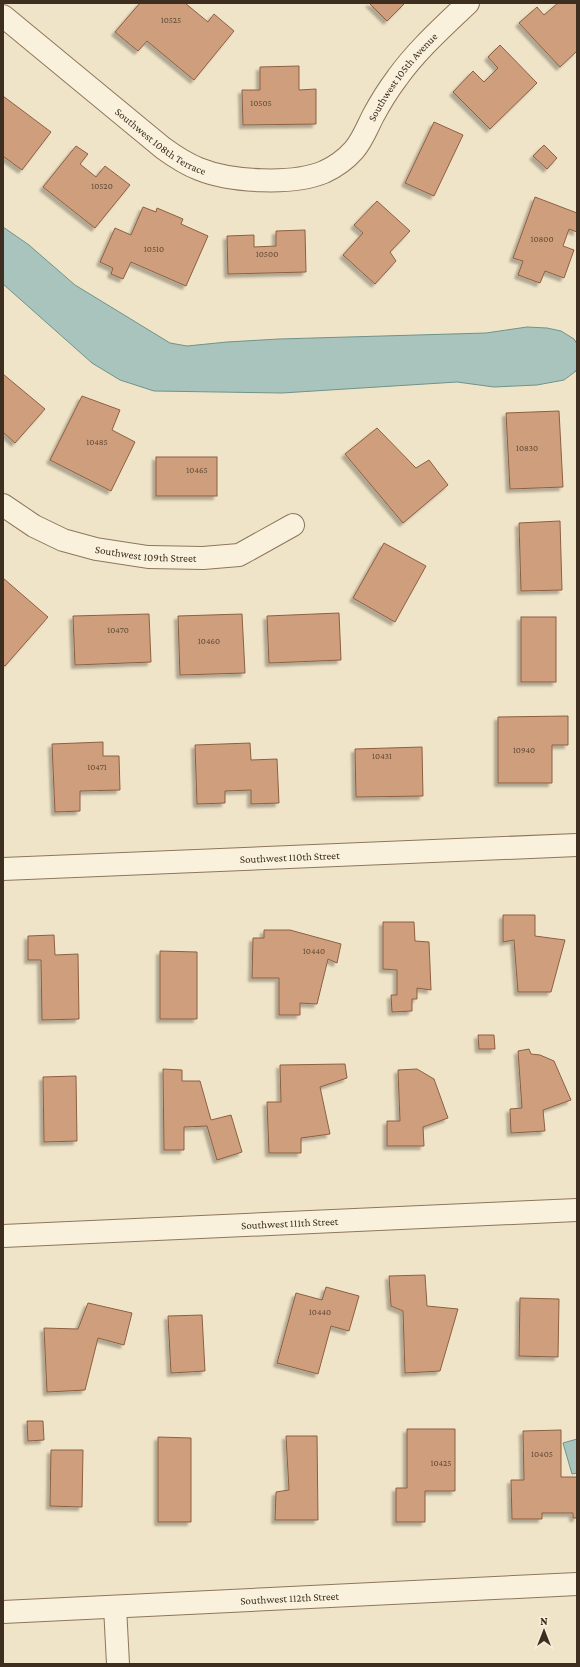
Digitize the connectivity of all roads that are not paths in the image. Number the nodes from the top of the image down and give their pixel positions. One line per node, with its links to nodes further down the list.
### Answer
1 (468, 3): 3 (street, Southwest 105th Avenue)
2 (3, 16): 3 (street, Southwest 108th Terrace)
3 (346, 157)
4 (3, 505): 5 (street, Southwest 109th Street)
5 (293, 526)
6 (577, 845): 7 (street, Southwest 110th Street)
7 (3, 869)
8 (577, 1210): 9 (street, Southwest 111th Street)
9 (3, 1236)
10 (577, 1584): 11 (street, Southwest 112th Street)
11 (115, 1607): 12 (street, Southwest 112th Street); 13 (street)
12 (3, 1612)
13 (118, 1664)

